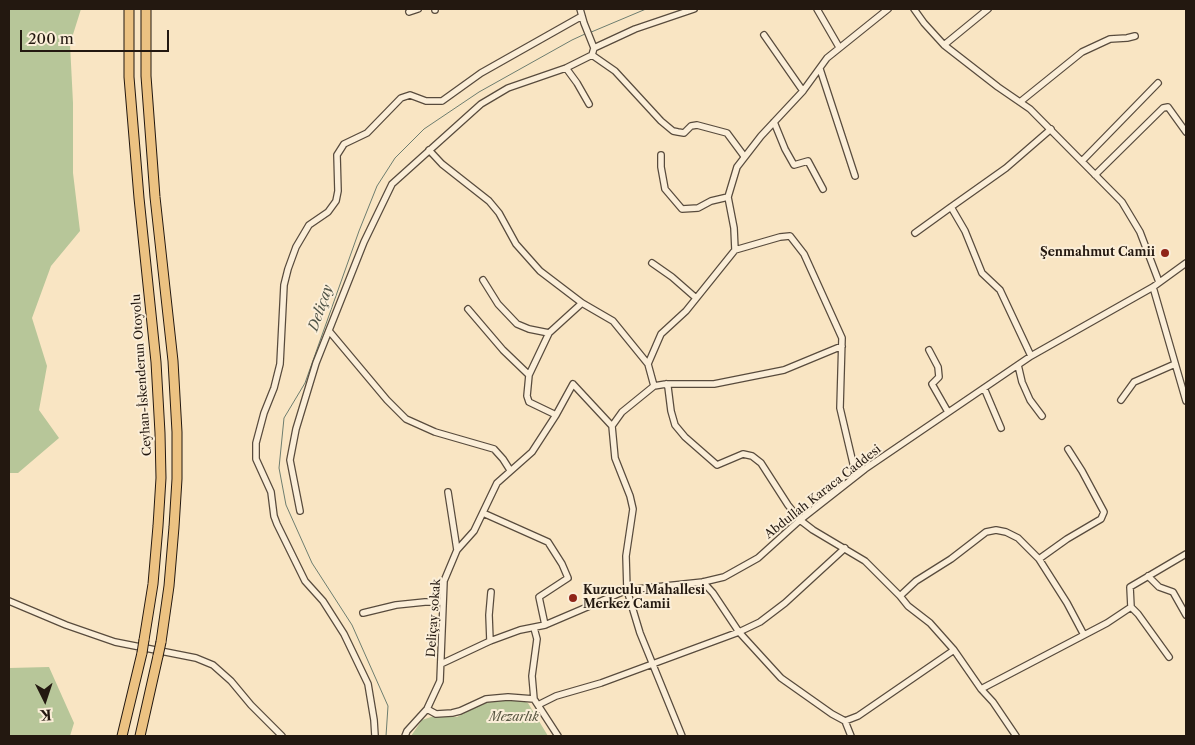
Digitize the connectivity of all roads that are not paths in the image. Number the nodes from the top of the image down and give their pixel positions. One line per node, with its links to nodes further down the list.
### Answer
1 (129, 9): 102 (highway, Ceyhan-İskenderun Otoyolu, bridge)
2 (146, 9): 103 (highway, bridge)
3 (418, 9): 10 (street)
4 (580, 9): 11 (street)
5 (694, 9): 14 (street)
6 (817, 9): 16 (street)
7 (888, 9): 16 (street)
8 (914, 9): 15 (street)
9 (988, 9): 15 (street)
10 (410, 12)
11 (582, 16): 14 (street); 105 (street)
12 (764, 35): 21 (street)
13 (1135, 36): 22 (street)
14 (592, 45): 17 (street)
15 (944, 45): 22 (street)
16 (839, 47): 19 (street)
17 (592, 55): 18 (street); 29 (street)
18 (566, 68): 23 (street); 27 (street)
19 (820, 69): 21 (street); 32 (street)
20 (1158, 83): 30 (street)
21 (802, 91): 24 (street)
22 (1020, 102): 25 (street)
23 (589, 104)
24 (774, 122): 29 (street); 33 (street)
25 (1051, 129): 30 (street); 35 (street)
26 (1186, 132): 31 (street)
27 (430, 150): 44 (street); 46 (street)
28 (661, 155): 34 (street)
29 (744, 156): 34 (street)
30 (1082, 161): 31 (street)
31 (1095, 175): 41 (street)
32 (855, 176)
33 (823, 189)
34 (728, 197): 37 (street)
35 (951, 207): 36 (street); 50 (street)
36 (915, 233)
37 (735, 250): 43 (street); 48 (street)
38 (1186, 262): 41 (street, Abdullah Karaca Caddesi)
39 (652, 263): 43 (street)
40 (483, 280): 47 (street)
41 (1158, 282): 42 (street, Abdullah Karaca Caddesi)
42 (1153, 287): 50 (street, Abdullah Karaca Caddesi); 52 (street)
43 (696, 298): 51 (street)
44 (582, 303): 47 (street); 51 (street)
45 (468, 309): 55 (street)
46 (330, 332): 68 (street); 71 (street)
47 (549, 333): 55 (street)
48 (842, 346): 57 (street); 69 (street)
49 (929, 350): 62 (street)
50 (1032, 356): 53 (street, Abdullah Karaca Caddesi)
51 (648, 364): 58 (street)
52 (1175, 364): 56 (street); 60 (street)
53 (1018, 365): 59 (street, Abdullah Karaca Caddesi); 64 (street)
54 (1186, 373): 56 (street)
55 (530, 375): 63 (street)
56 (1178, 376): 61 (street)
57 (666, 384): 58 (street); 73 (street)
58 (654, 386): 65 (street)
59 (984, 388): 62 (street, Abdullah Karaca Caddesi); 66 (street)
60 (1121, 400)
61 (1186, 401)
62 (948, 412): 69 (street, Abdullah Karaca Caddesi)
63 (556, 415): 65 (street, Deliçay sokak); 68 (street, Deliçay sokak)
64 (1042, 416)
65 (612, 426): 80 (street)
66 (1001, 428)
67 (1068, 449): 77 (street)
68 (510, 470): 72 (street, Deliçay sokak)
69 (856, 476): 73 (street, Abdullah Karaca Caddesi)
70 (448, 492): 75 (street)
71 (300, 511)
72 (483, 513): 75 (street, Deliçay sokak); 88 (street)
73 (800, 520): 74 (street); 79 (street, Abdullah Karaca Caddesi)
74 (845, 548): 82 (street); 90 (street)
75 (457, 550): 84 (street, Deliçay sokak)
76 (1186, 554): 78 (street)
77 (1039, 560): 82 (street); 91 (street)
78 (1148, 576): 85 (street); 87 (street)
79 (703, 582): 80 (street, Abdullah Karaca Caddesi); 90 (street)
80 (627, 590): 88 (street, Abdullah Karaca Caddesi); 95 (street)
81 (492, 592): 92 (street)
82 (900, 596): 93 (street)
83 (9, 601): 104 (street)
84 (443, 602): 86 (street); 96 (street, Deliçay sokak)
85 (1131, 608): 91 (street); 94 (street)
86 (363, 613)
87 (1186, 615)
88 (545, 625): 89 (street, Abdullah Karaca Caddesi)
89 (534, 628): 92 (street, Abdullah Karaca Caddesi); 98 (street)
90 (739, 632): 95 (street); 101 (street)
91 (1084, 635): 97 (street)
92 (490, 641): 96 (street, Abdullah Karaca Caddesi)
93 (954, 650): 97 (street); 101 (street)
94 (1169, 657)
95 (653, 663): 99 (street); 108 (street)
96 (441, 664): 100 (street, Deliçay sokak)
97 (980, 689): 110 (street)
98 (534, 699): 99 (street); 100 (street)
99 (538, 705): 107 (street)
100 (427, 709): 106 (street, Deliçay sokak)
101 (845, 721): 109 (street)
102 (122, 736)
103 (140, 736)
104 (282, 736)
105 (375, 736)
106 (404, 736)
107 (558, 736)
108 (682, 736)
109 (851, 736)
110 (1016, 736)

